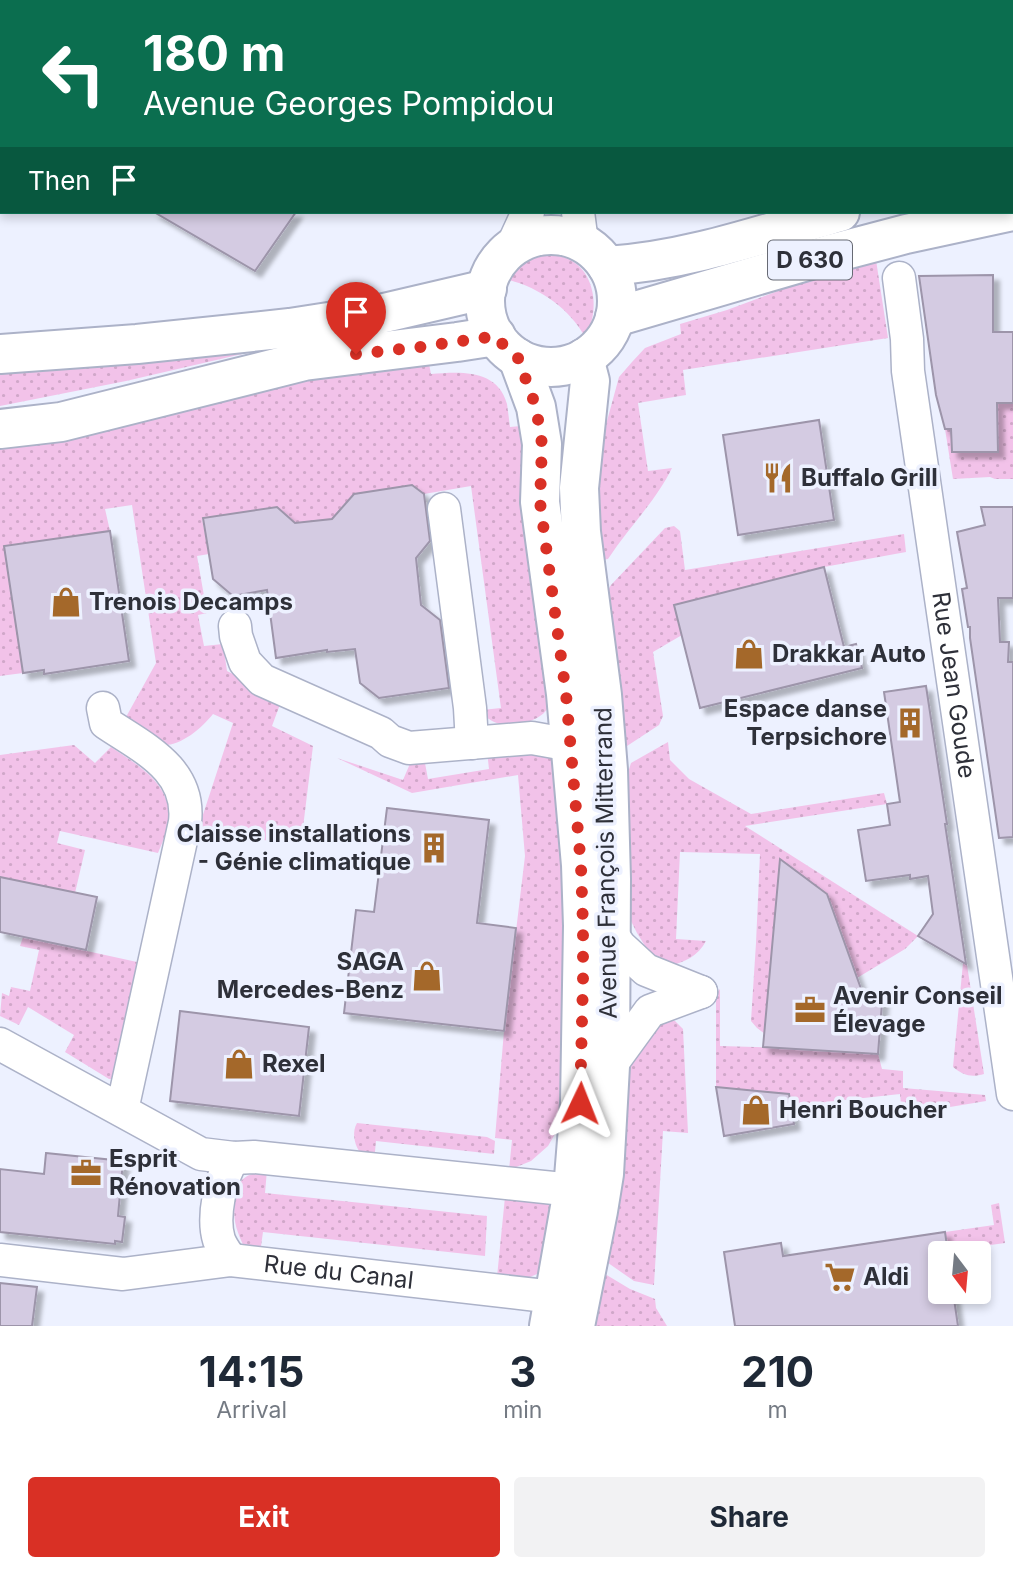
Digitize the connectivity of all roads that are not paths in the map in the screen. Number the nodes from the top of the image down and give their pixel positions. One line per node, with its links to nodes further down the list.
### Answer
1 (527, 214): 5 (street)
2 (833, 214): 4 (main road, D 630)
3 (997, 214): 8 (main road, D 630)
4 (589, 240): 5 (main road); 8 (main road)
5 (511, 249): 7 (main road)
6 (899, 278): 21 (street, Rue Jean Goude)
7 (487, 289): 9 (main road); 10 (main road)
8 (615, 317): 11 (main road)
9 (507, 347): 11 (main road); 12 (main road); 17 (main road, Avenue François Mitterrand)
10 (0, 354)
11 (584, 358): 18 (main road, Avenue François Mitterrand)
12 (0, 429)
13 (444, 509): 16 (street)
14 (235, 626): 16 (street)
15 (103, 708): 22 (street)
16 (472, 743): 17 (street)
17 (571, 745): 24 (main road, Avenue François Mitterrand)
18 (611, 933): 20 (main road, Avenue François Mitterrand); 20 (street)
19 (0, 1044): 22 (street)
20 (610, 1066): 27 (main road, Avenue François Mitterrand)
21 (1012, 1079)
22 (121, 1110): 23 (street)
23 (234, 1158): 24 (street); 26 (street, Rue du Canal)
24 (573, 1190): 27 (main road, Avenue François Mitterrand)
25 (0, 1260): 26 (street)
26 (231, 1260): 27 (street, Rue du Canal)
27 (559, 1316)

